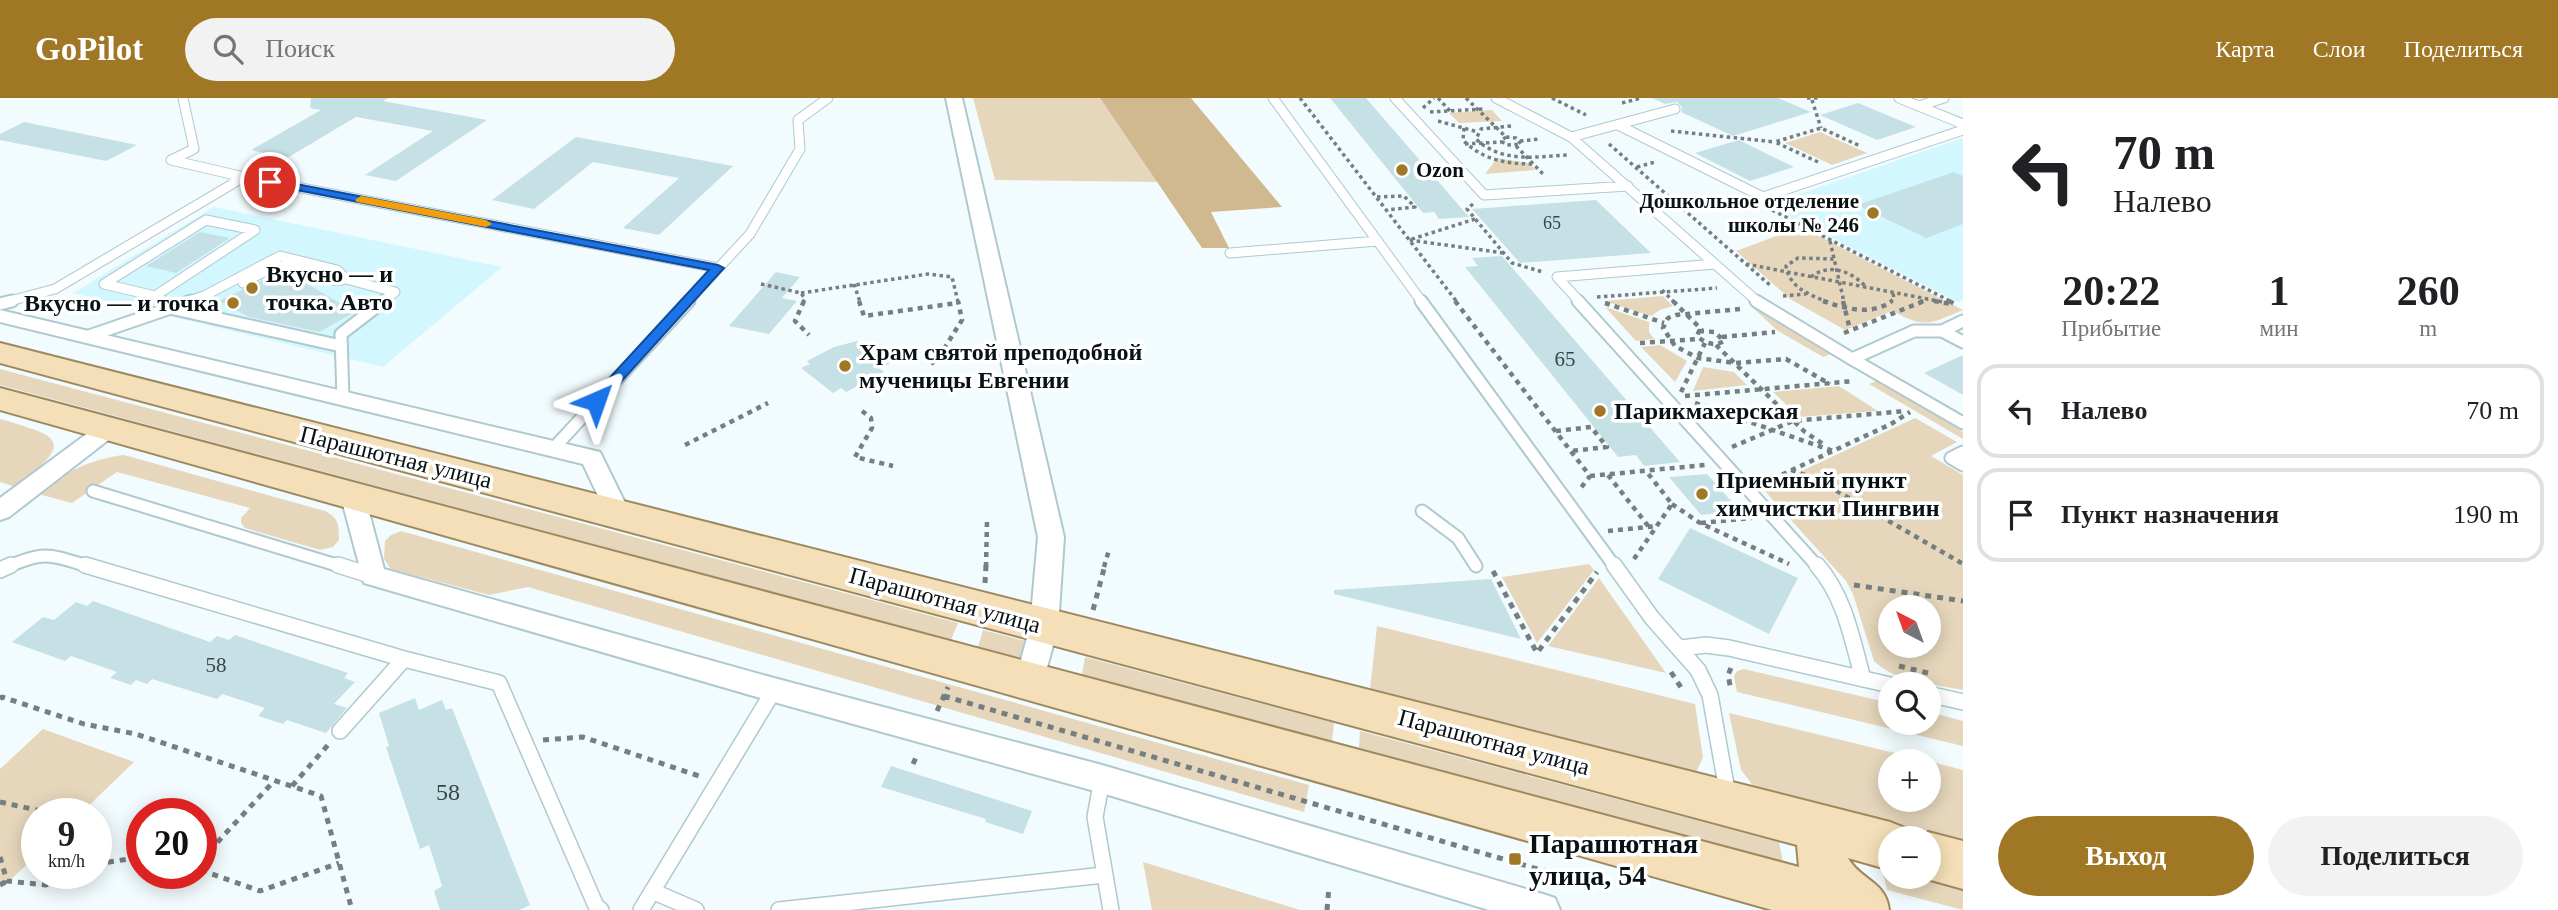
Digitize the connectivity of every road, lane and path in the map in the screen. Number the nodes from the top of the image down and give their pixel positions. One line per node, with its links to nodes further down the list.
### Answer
1 (183, 98): 50 (lane)
2 (828, 98): 66 (lane)
3 (954, 98): 171 (street)
4 (1273, 98): 60 (lane)
5 (1300, 98): 54 (path)
6 (1395, 98): 21 (lane)
7 (1438, 98): 20 (path)
8 (1466, 98): 18 (path)
9 (1496, 98): 17 (lane)
10 (1552, 98): 24 (path)
11 (1807, 98): 15 (path)
12 (1818, 98): 15 (path)
13 (1899, 98): 16 (lane)
14 (1944, 98): 16 (lane)
15 (1812, 100): 27 (path)
16 (1919, 106): 23 (lane)
17 (1513, 107): 18 (path); 22 (lane)
18 (1478, 109): 20 (path); 25 (path)
19 (1675, 109): 24 (lane)
20 (1450, 111): 21 (path)
21 (1413, 113): 26 (path); 37 (lane)
22 (1544, 123): 25 (path); 32 (lane)
23 (1963, 124)
24 (1616, 125): 30 (lane); 34 (path); 41 (lane)
25 (1496, 127): 29 (path); 31 (path)
26 (1464, 128): 29 (path); 35 (path)
27 (1821, 128): 34 (path); 43 (path)
28 (1963, 130): 43 (lane)
29 (1478, 132): 36 (path)
30 (1592, 132): 32 (lane); 46 (path)
31 (1506, 137): 33 (path); 38 (path)
32 (1572, 138): 51 (lane)
33 (1502, 142): 36 (path); 38 (path)
34 (1775, 142): 49 (path)
35 (1466, 144): 36 (path); 37 (path); 44 (path)
36 (1479, 144): 39 (path)
37 (1438, 146): 53 (lane)
38 (1516, 146): 42 (path)
39 (1498, 153): 42 (path); 44 (path)
40 (1567, 155): 42 (path)
41 (1678, 155): 46 (path); 55 (lane)
42 (1527, 157): 45 (path)
43 (1883, 157): 49 (lane)
44 (1493, 159): 45 (path); 47 (path)
45 (1534, 164): 52 (path)
46 (1636, 167): 48 (path); 65 (path)
47 (1485, 168)
48 (1628, 168)
49 (1838, 172): 55 (lane)
50 (244, 177): 66 (lane); 85 (lane)
51 (1628, 186): 52 (lane); 64 (lane)
52 (1560, 190): 53 (lane)
53 (1484, 195): 57 (path)
54 (1376, 197): 56 (path); 56 (path)
55 (1763, 197): 59 (path)
56 (1386, 210): 58 (path)
57 (1475, 219): 58 (path); 62 (path)
58 (1409, 240): 62 (path); 129 (path)
59 (1829, 240): 63 (path); 87 (path)
60 (1378, 242): 61 (lane); 172 (lane)
61 (1230, 253)
62 (1504, 253): 70 (path)
63 (1834, 259): 68 (path); 69 (path)
64 (1715, 264): 67 (lane); 114 (lane)
65 (1746, 264): 69 (path); 76 (path)
66 (718, 268): 131 (lane)
67 (1642, 270): 70 (lane); 78 (path)
68 (1836, 270): 71 (path); 72 (path); 77 (path)
69 (1786, 272): 71 (path); 81 (path)
70 (1557, 277): 109 (lane)
71 (1811, 277): 72 (path)
72 (1839, 282): 77 (path); 90 (path)
73 (761, 284): 79 (path)
74 (854, 284): 79 (path); 86 (path); 86 (path)
75 (1725, 287): 78 (path)
76 (1772, 288)
77 (1867, 288): 80 (path)
78 (1664, 292): 91 (path); 94 (path)
79 (801, 293): 101 (path)
80 (1893, 293): 83 (path); 90 (path)
81 (1807, 294): 84 (path); 90 (path)
82 (155, 296): 82 (lane); 88 (lane)
83 (1928, 299): 87 (path); 97 (path)
84 (1787, 301)
85 (0, 303)
86 (957, 303): 116 (path)
87 (1961, 307)
88 (170, 308): 102 (lane); 111 (lane); 111 (lane)
89 (1748, 308): 91 (path)
90 (1845, 308): 97 (path)
91 (1685, 313): 94 (path); 96 (path)
92 (0, 316): 102 (street)
93 (1963, 321): 98 (lane)
94 (1664, 323): 106 (path)
95 (1833, 327): 100 (path)
96 (1702, 330): 103 (path); 105 (path)
97 (1850, 330): 100 (path)
98 (1942, 331): 107 (lane); 114 (lane)
99 (1775, 332): 103 (path)
100 (1844, 333): 104 (path)
101 (808, 335)
102 (86, 337): 121 (street)
103 (1722, 337): 110 (path)
104 (1853, 338)
105 (1699, 339): 106 (path); 108 (path)
106 (1670, 341): 109 (path); 113 (path)
107 (1963, 342)
108 (1705, 343): 110 (path); 113 (path)
109 (1619, 345): 135 (lane)
110 (1716, 345): 115 (path)
111 (341, 346): 121 (lane)
112 (0, 353): 150 (main road, Парашютная улица)
113 (1698, 358): 115 (path); 120 (path)
114 (1852, 359): 126 (lane)
115 (1735, 363): 118 (path); 119 (path)
116 (931, 364)
117 (1858, 381): 118 (path)
118 (1830, 384): 119 (path)
119 (1762, 390): 120 (path); 125 (path)
120 (1679, 397): 128 (path)
121 (343, 398): 131 (street)
122 (0, 399): 127 (main road, Парашютная улица)
123 (768, 403): 130 (path)
124 (862, 411): 138 (path)
125 (1793, 421): 128 (path); 133 (path); 133 (path)
126 (1963, 423)
127 (108, 429): 145 (main road, Парашютная улица); 148 (street)
128 (1772, 430): 133 (path); 135 (path)
129 (1555, 431): 132 (path); 132 (path)
130 (685, 445)
131 (553, 449): 150 (street)
132 (1571, 451): 142 (path)
133 (1833, 451): 139 (path)
134 (1963, 452): 137 (lane)
135 (1718, 453): 136 (lane)
136 (1727, 463): 140 (path); 143 (lane)
137 (1963, 465)
138 (893, 466)
139 (1791, 470): 143 (path); 161 (path)
140 (1646, 471): 141 (path); 147 (path)
141 (1607, 474): 142 (path); 156 (path)
142 (1590, 476): 146 (path)
143 (1750, 489): 151 (lane)
144 (93, 491): 166 (lane)
145 (353, 497): 166 (street); 177 (main road, Парашютная улица)
146 (1583, 498)
147 (1672, 504): 154 (path); 155 (path)
148 (0, 511)
149 (1422, 511): 163 (lane)
150 (618, 513): 171 (main road, Парашютная улица)
151 (1774, 516): 154 (path); 167 (lane)
152 (987, 521): 168 (path)
153 (1600, 522): 157 (path)
154 (1700, 523): 167 (path)
155 (1657, 526): 156 (path); 160 (path)
156 (1649, 527): 157 (path)
157 (1607, 531): 158 (path)
158 (1615, 541)
159 (1109, 550): 170 (path)
160 (1631, 563)
161 (1963, 564)
162 (1490, 565): 165 (path)
163 (1476, 566)
164 (0, 570): 174 (lane)
165 (1598, 571)
166 (373, 576): 180 (street)
167 (1831, 581): 169 (path); 173 (lane)
168 (985, 584)
169 (1963, 601)
170 (1092, 614)
171 (1044, 627): 177 (street); 195 (main road, Парашютная улица)
172 (1681, 648): 176 (lane); 195 (lane)
173 (1857, 657): 175 (path); 176 (lane)
174 (404, 659): 186 (lane); 187 (lane)
175 (1927, 672)
176 (1863, 679): 178 (lane)
177 (1029, 682): 219 (main road, Парашютная улица)
178 (1878, 682)
179 (948, 686): 181 (path)
180 (774, 691): 190 (street); 192 (lane)
181 (944, 696): 185 (path); 205 (path)
182 (1941, 697): 184 (lane)
183 (0, 699): 191 (path)
184 (1963, 702)
185 (937, 711)
186 (340, 731): 193 (path)
187 (525, 741): 192 (path); 212 (lane)
188 (918, 752): 189 (path)
189 (913, 764)
190 (1102, 779): 203 (lane); 218 (street)
191 (275, 780): 193 (path); 198 (path)
192 (719, 783): 210 (lane)
193 (292, 786): 201 (path)
194 (0, 802): 196 (path)
195 (1729, 804): 197 (main road, Парашютная улица)
196 (21, 807)
197 (1869, 840): 220 (main road)
198 (217, 843)
199 (0, 857): 206 (path)
200 (1941, 859): 202 (main road)
201 (339, 863): 204 (path); 211 (path)
202 (1963, 865)
203 (1104, 875): 215 (lane); 216 (lane)
204 (217, 876)
205 (1575, 880)
206 (7, 881): 207 (path); 208 (path)
207 (21, 882)
208 (0, 885)
209 (1329, 887): 217 (path)
210 (652, 891): 213 (lane); 214 (lane)
211 (352, 910)
212 (601, 910)
213 (641, 910)
214 (696, 910)
215 (779, 910)
216 (1111, 910)
217 (1326, 910)
218 (1543, 910)
219 (1863, 910)
220 (1868, 910)

